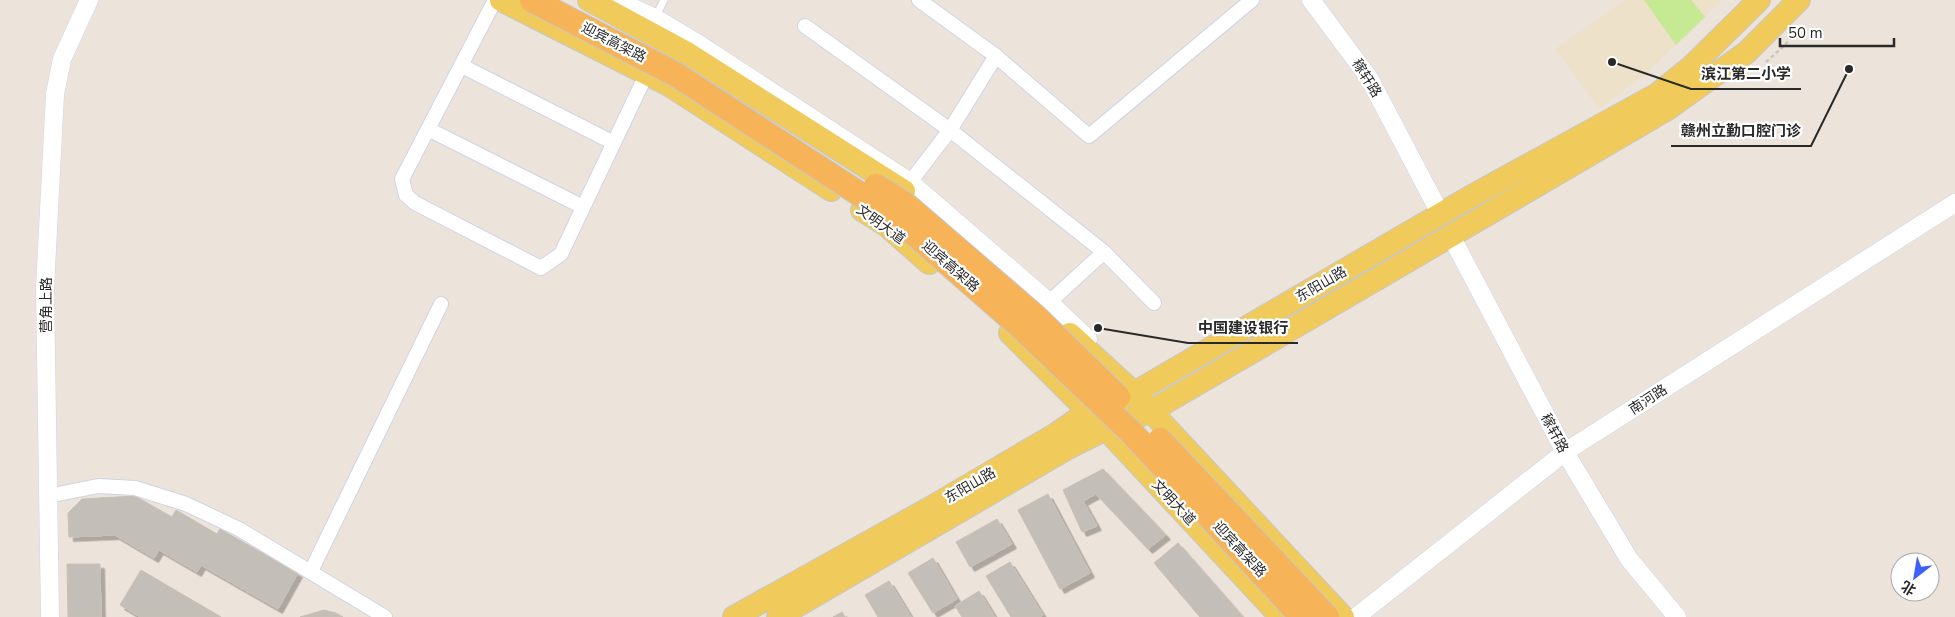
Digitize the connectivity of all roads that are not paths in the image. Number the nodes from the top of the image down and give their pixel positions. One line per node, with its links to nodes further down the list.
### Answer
1 (89, 0): 36 (street, 营角上路)
2 (495, 0): 17 (street)
3 (501, 0): 18 (main road, 文明大道)
4 (532, 0): 43 (highway, 迎宾高架路, bridge)
5 (566, 0): 44 (highway, 迎宾高架路, bridge)
6 (589, 0): 22 (main road)
7 (616, 0): 14 (street)
8 (664, 0): 14 (lane)
9 (919, 0): 16 (street)
10 (1252, 0): 16 (street)
11 (1311, 0): 25 (street, 稼轩路)
12 (1759, 0): 25 (main road, 东阳山路)
13 (1799, 0): 26 (main road, 东阳山路)
14 (655, 18): 22 (street)
15 (805, 26): 20 (street)
16 (996, 56): 20 (street)
17 (462, 66): 19 (street); 21 (street)
18 (647, 74): 21 (street); 33 (main road, 文明大道)
19 (428, 130): 24 (street); 24 (street)
20 (950, 130): 22 (street); 27 (street)
21 (614, 143): 24 (street)
22 (907, 186): 30 (main road)
23 (1955, 203): 35 (street, 南河路)
24 (583, 207)
25 (1441, 215): 31 (main road, 东阳山路)
26 (1451, 236): 32 (main road, 东阳山路); 35 (street, 稼轩路)
27 (1104, 252): 28 (street); 30 (street)
28 (1154, 303)
29 (441, 304): 37 (street)
30 (1046, 305): 31 (main road)
31 (1134, 393): 32 (main road); 33 (main road, 东阳山路)
32 (1151, 411): 34 (main road, 东阳山路); 45 (main road)
33 (1088, 412): 34 (main road, 文明大道); 40 (main road, 东阳山路)
34 (1106, 429): 41 (main road, 东阳山路); 42 (main road, 文明大道)
35 (1565, 452): 46 (street, 南河路); 47 (street, 稼轩路)
36 (48, 496): 37 (street); 38 (street, 营角上路)
37 (311, 571): 39 (street)
38 (50, 617)
39 (385, 617)
40 (734, 617)
41 (778, 617)
42 (1281, 617)
43 (1302, 617)
44 (1327, 617)
45 (1343, 617)
46 (1356, 617)
47 (1677, 617)

